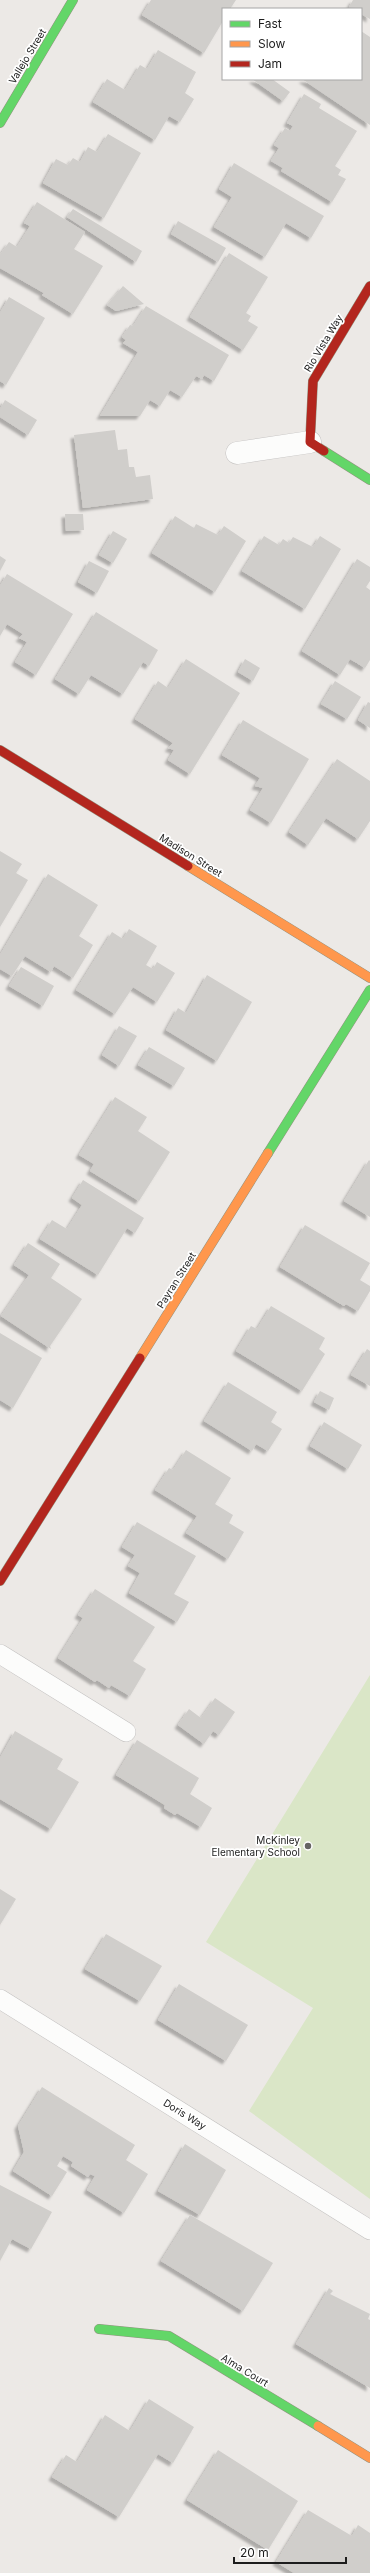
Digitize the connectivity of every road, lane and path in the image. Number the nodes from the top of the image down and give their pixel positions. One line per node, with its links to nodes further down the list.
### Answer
1 (73, 0): 2 (street, Vallejo Street)
2 (0, 123)
3 (370, 286): 4 (street, Rio Vista Way)
4 (310, 442): 5 (street); 6 (street)
5 (237, 453)
6 (370, 480)
7 (0, 750): 8 (street, Madison Street)
8 (370, 978)
9 (370, 990): 10 (street, Payran Street)
10 (0, 1581)
11 (0, 1654): 12 (lane)
12 (126, 1732)
13 (0, 1998): 14 (lane, Doris Way)
14 (370, 2230)
15 (99, 2329): 16 (street, Alma Court)
16 (370, 2458)

